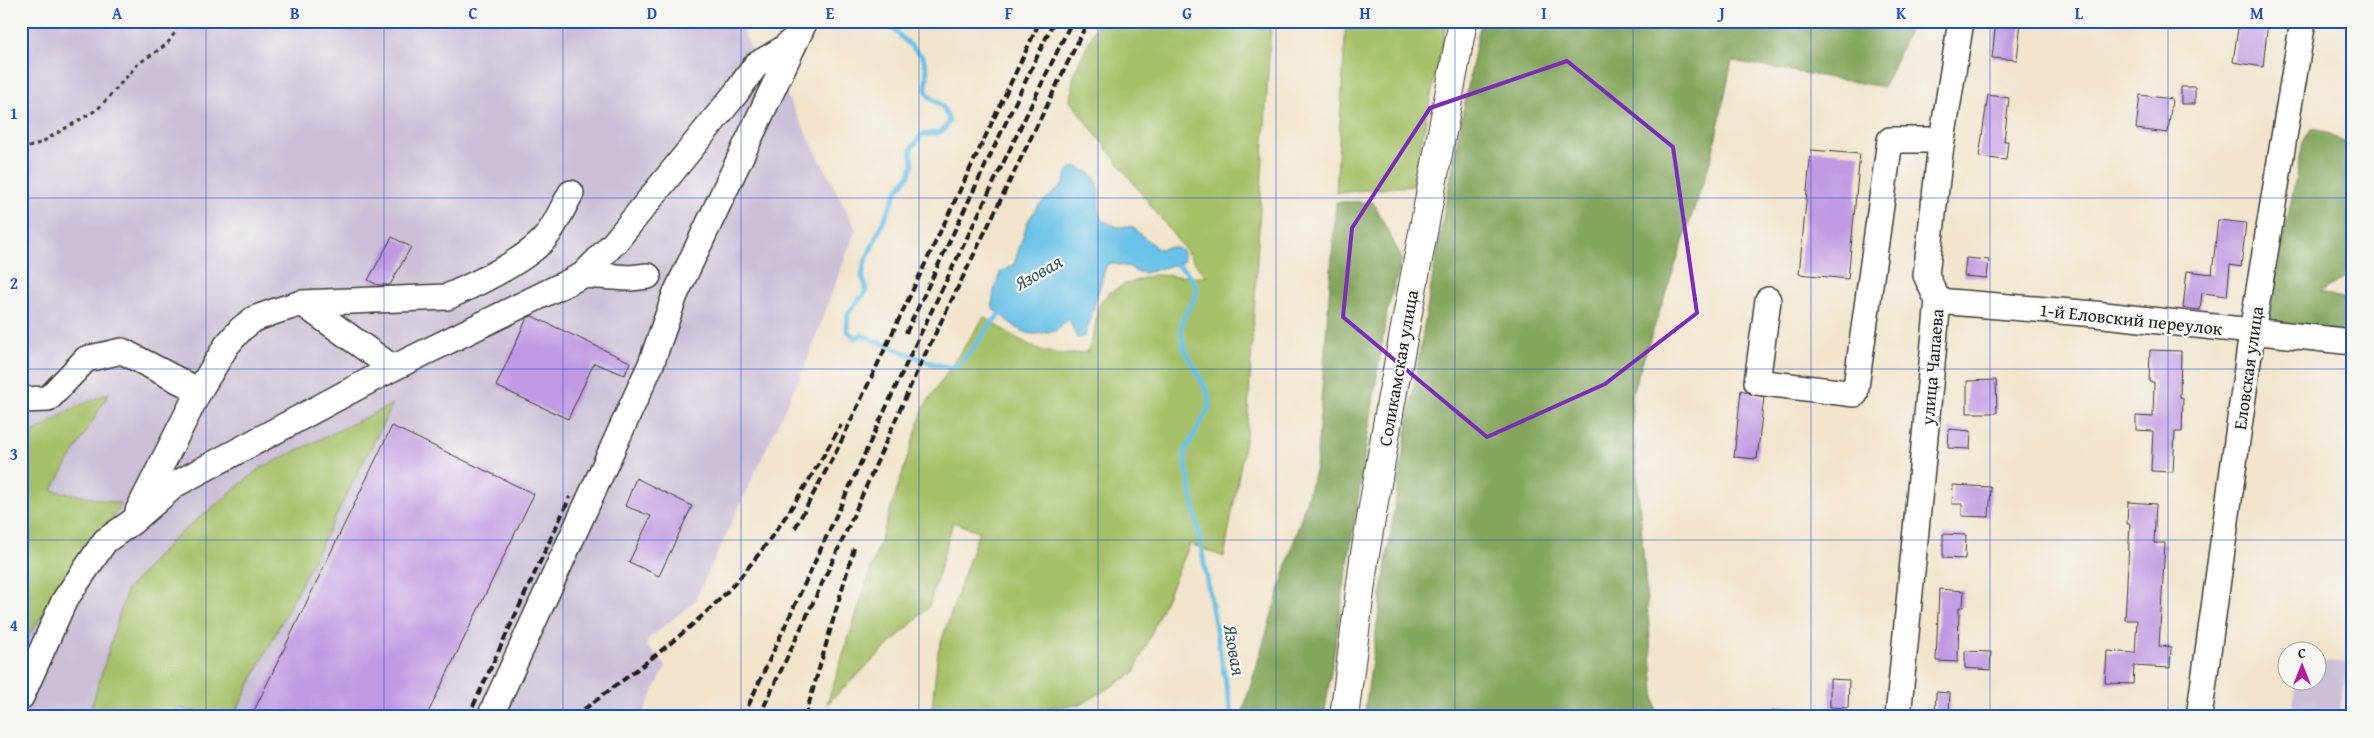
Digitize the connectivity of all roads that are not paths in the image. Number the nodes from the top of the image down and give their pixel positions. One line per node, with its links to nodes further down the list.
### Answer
1 (1463, 21): 20 (main road, Соликамская улица)
2 (1960, 21): 5 (street, улица Чапаева)
3 (2303, 21): 12 (street, Еловская улица)
4 (800, 30): 7 (street); 19 (street)
5 (1942, 140): 9 (street); 10 (street, улица Чапаева)
6 (571, 193): 11 (street)
7 (583, 275): 8 (street); 14 (street)
8 (648, 276)
9 (1768, 300)
10 (1938, 301): 12 (street, 1-й Еловский переулок); 21 (street, улица Чапаева)
11 (302, 303): 14 (street); 15 (street)
12 (2252, 332): 13 (street, 1-й Еловский переулок); 22 (street, Еловская улица)
13 (2353, 342)
14 (393, 368): 17 (street)
15 (199, 390): 16 (street); 17 (street)
16 (21, 400)
17 (132, 522): 18 (street)
18 (21, 696)
19 (490, 717)
20 (1344, 717)
21 (1898, 717)
22 (2199, 717)

